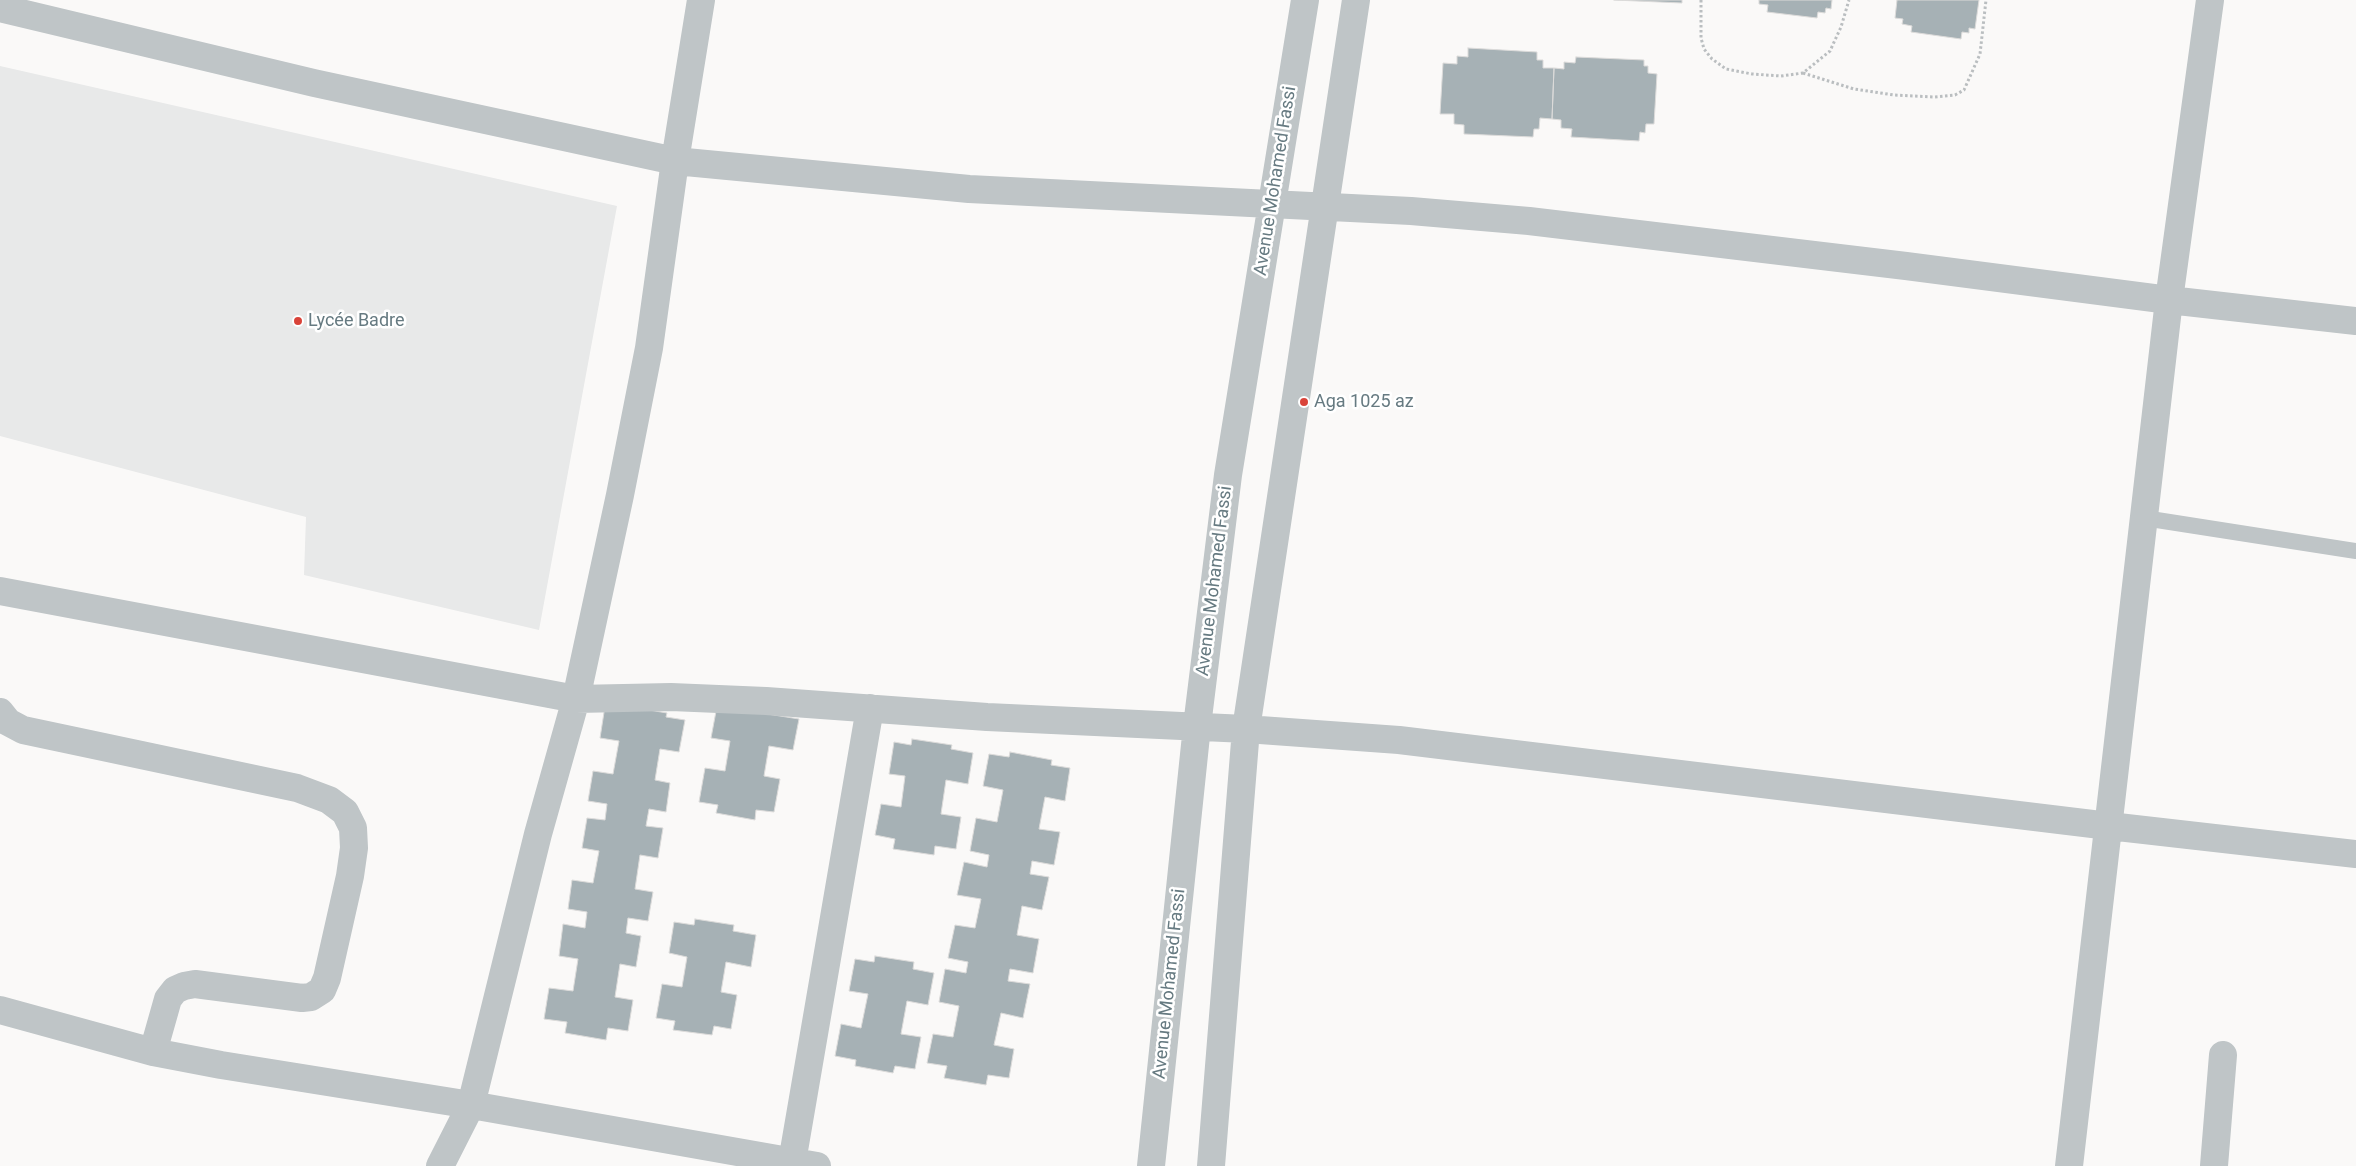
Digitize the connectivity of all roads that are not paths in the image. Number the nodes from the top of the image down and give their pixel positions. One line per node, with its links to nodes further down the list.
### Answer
1 (701, 0): 6 (street)
2 (1305, 0): 7 (street, Avenue Mohamed Fassi)
3 (1356, 0): 8 (street)
4 (2210, 0): 9 (street)
5 (8, 6): 6 (street)
6 (675, 161): 7 (street); 14 (street)
7 (1272, 205): 8 (street); 17 (street, Avenue Mohamed Fassi)
8 (1324, 208): 9 (street); 18 (street)
9 (2169, 300): 10 (street); 11 (street)
10 (2356, 321)
11 (2144, 518): 12 (lane); 19 (street)
12 (2356, 551)
13 (0, 591): 14 (street)
14 (576, 699): 15 (street); 24 (street)
15 (870, 708): 17 (street); 25 (street)
16 (0, 712): 22 (street)
17 (1197, 726): 18 (street); 27 (street, Avenue Mohamed Fassi)
18 (1246, 729): 19 (street); 28 (street)
19 (2109, 826): 20 (street); 29 (street)
20 (2356, 854)
21 (0, 1010): 22 (street)
22 (152, 1052): 24 (street)
23 (2223, 1054): 30 (street)
24 (471, 1105): 25 (street); 26 (street)
25 (804, 1164)
26 (440, 1166)
27 (1151, 1166)
28 (1211, 1166)
29 (2069, 1166)
30 (2214, 1166)

